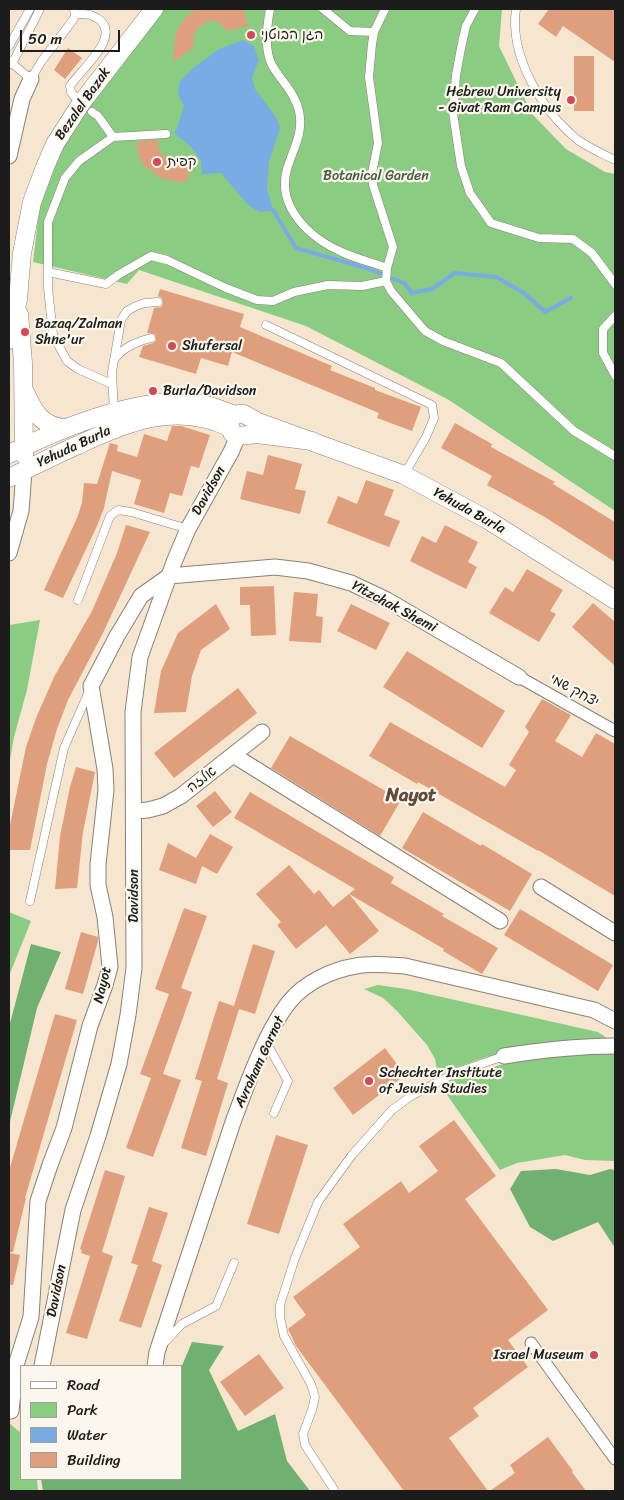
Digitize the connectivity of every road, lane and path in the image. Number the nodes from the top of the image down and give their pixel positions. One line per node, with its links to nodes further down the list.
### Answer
1 (30, 9): 11 (lane)
2 (40, 9): 12 (lane)
3 (154, 9): 24 (street, Bezalel Bazak)
4 (270, 9): 20 (lane)
5 (323, 9): 10 (lane)
6 (385, 9): 10 (lane)
7 (475, 9): 23 (lane)
8 (516, 9): 19 (lane)
9 (75, 12): 13 (lane); 14 (lane)
10 (374, 32): 20 (lane)
11 (9, 46)
12 (10, 62): 13 (lane)
13 (32, 79): 18 (street)
14 (74, 96)
15 (92, 112): 17 (lane)
16 (166, 134): 17 (lane)
17 (113, 137): 21 (lane)
18 (9, 156)
19 (615, 160)
20 (387, 268): 22 (lane)
21 (48, 272): 22 (lane); 32 (lane)
22 (386, 281): 38 (lane)
23 (615, 284)
24 (18, 299): 29 (street, Bezalel Bazak); 33 (street, Bezalel Bazak)
25 (158, 302): 30 (lane)
26 (615, 316): 31 (lane)
27 (266, 325): 40 (lane)
28 (151, 338): 30 (lane)
29 (9, 340)
30 (114, 360): 32 (lane)
31 (615, 375)
32 (112, 384): 34 (lane)
33 (23, 386): 36 (street); 37 (street, Bezalel Bazak)
34 (115, 420): 35 (street, Yehuda Burla); 36 (street, Yehuda Burla); 39 (street, Yehuda Burla)
35 (240, 426): 40 (street, Yehuda Burla); 41 (street, Davidson)
36 (66, 428): 37 (street, Yehuda Burla)
37 (16, 450): 39 (street, Bezalel Bazak)
38 (615, 456)
39 (16, 474): 43 (street)
40 (404, 475): 46 (street, Yehuda Burla)
41 (188, 529): 44 (street, Davidson); 45 (lane)
42 (9, 531): 43 (street)
43 (9, 550)
44 (168, 576): 47 (street, Yitzchak Shemi); 48 (street); 52 (street, Davidson)
45 (78, 600)
46 (615, 600)
47 (519, 677): 49 (street, יצחק שמי)
48 (91, 686): 54 (lane); 66 (street, Nayot)
49 (615, 731)
50 (262, 732): 51 (street, אלזה)
51 (233, 755): 52 (street, אלזה); 55 (street)
52 (134, 811): 65 (street, Davidson)
53 (540, 887): 56 (street)
54 (30, 900)
55 (500, 921)
56 (615, 933)
57 (615, 1019): 58 (street, Avraham Garnot)
58 (266, 1042): 61 (lane); 64 (street, Avraham Garnot)
59 (615, 1046): 60 (street)
60 (504, 1056): 68 (lane)
61 (274, 1113)
62 (234, 1262): 64 (lane)
63 (531, 1343): 67 (street)
64 (156, 1359)
65 (42, 1365)
66 (14, 1413)
67 (615, 1459)
68 (334, 1491)

